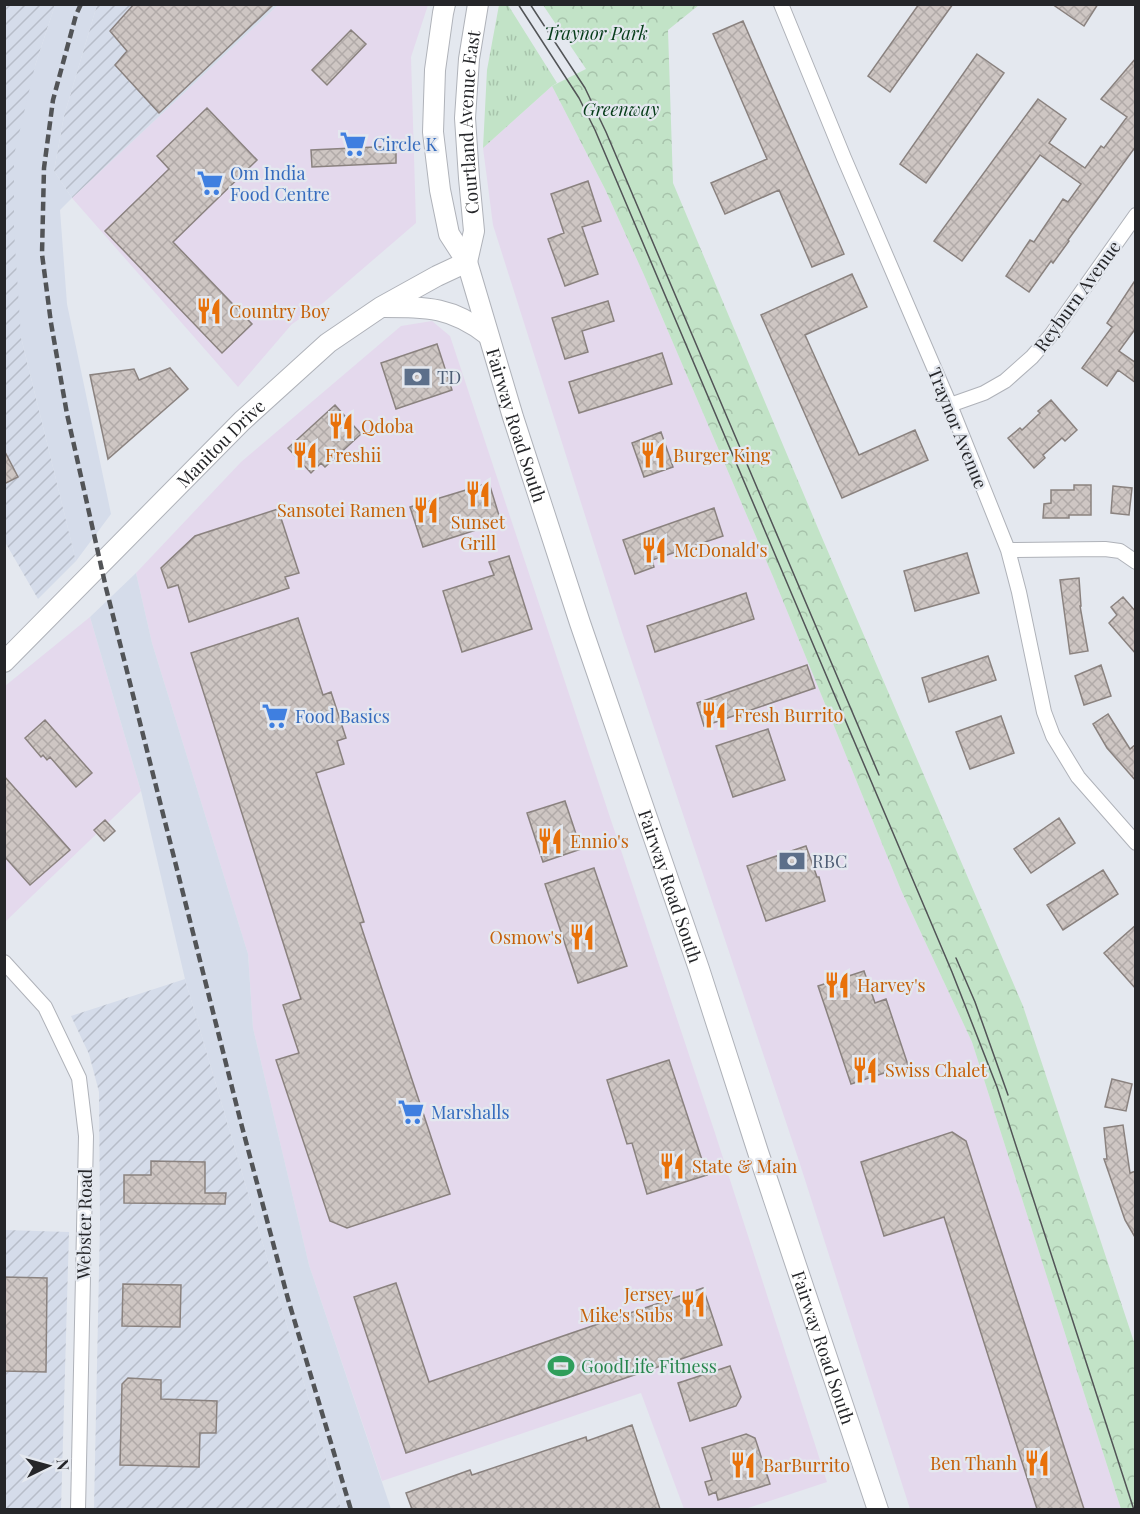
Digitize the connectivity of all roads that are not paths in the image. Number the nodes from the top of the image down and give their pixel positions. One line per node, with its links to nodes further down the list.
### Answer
1 (446, 4): 5 (main road, Courtland Avenue East)
2 (478, 4): 5 (main road, Courtland Avenue East)
3 (782, 4): 8 (street, Traynor Avenue)
4 (1136, 215): 8 (street, Reyburn Avenue)
5 (466, 262): 6 (main road, Manitou Drive); 7 (main road, Fairway Road South)
6 (381, 307): 7 (main road); 11 (main road, Manitou Drive)
7 (488, 335): 15 (main road, Fairway Road South)
8 (950, 405): 9 (street, Traynor Avenue)
9 (1008, 550): 10 (street); 12 (street, Traynor Avenue)
10 (1136, 562)
11 (4, 662)
12 (1136, 843)
13 (4, 962): 14 (street, Webster Road)
14 (78, 1509)
15 (878, 1509)

